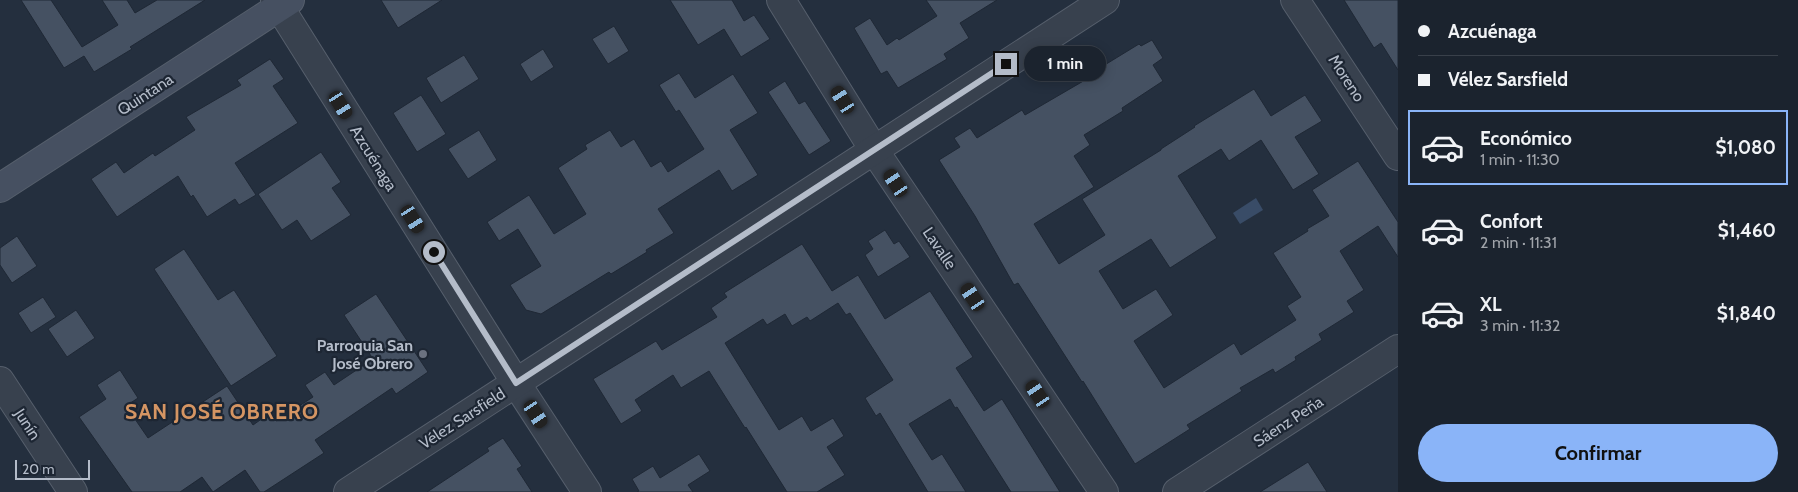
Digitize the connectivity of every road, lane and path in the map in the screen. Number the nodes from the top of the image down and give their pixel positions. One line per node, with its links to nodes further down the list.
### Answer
1 (780, 0): 5 (street, Lavalle)
2 (1105, 0): 5 (street, Vélez Sarsfield)
3 (1296, 0): 6 (street, Moreno)
4 (282, 2): 7 (main road, Quintana); 10 (street, Azcuénaga)
5 (874, 150): 10 (street, Vélez Sarsfield); 14 (street, Lavalle)
6 (1398, 156)
7 (0, 188)
8 (1398, 349): 15 (street, Sáenz Peña)
9 (0, 381): 11 (street, Junín)
10 (516, 383): 12 (street, Vélez Sarsfield); 13 (street, Azcuénaga)
11 (73, 492)
12 (348, 492)
13 (587, 492)
14 (1104, 492)
15 (1177, 492)

